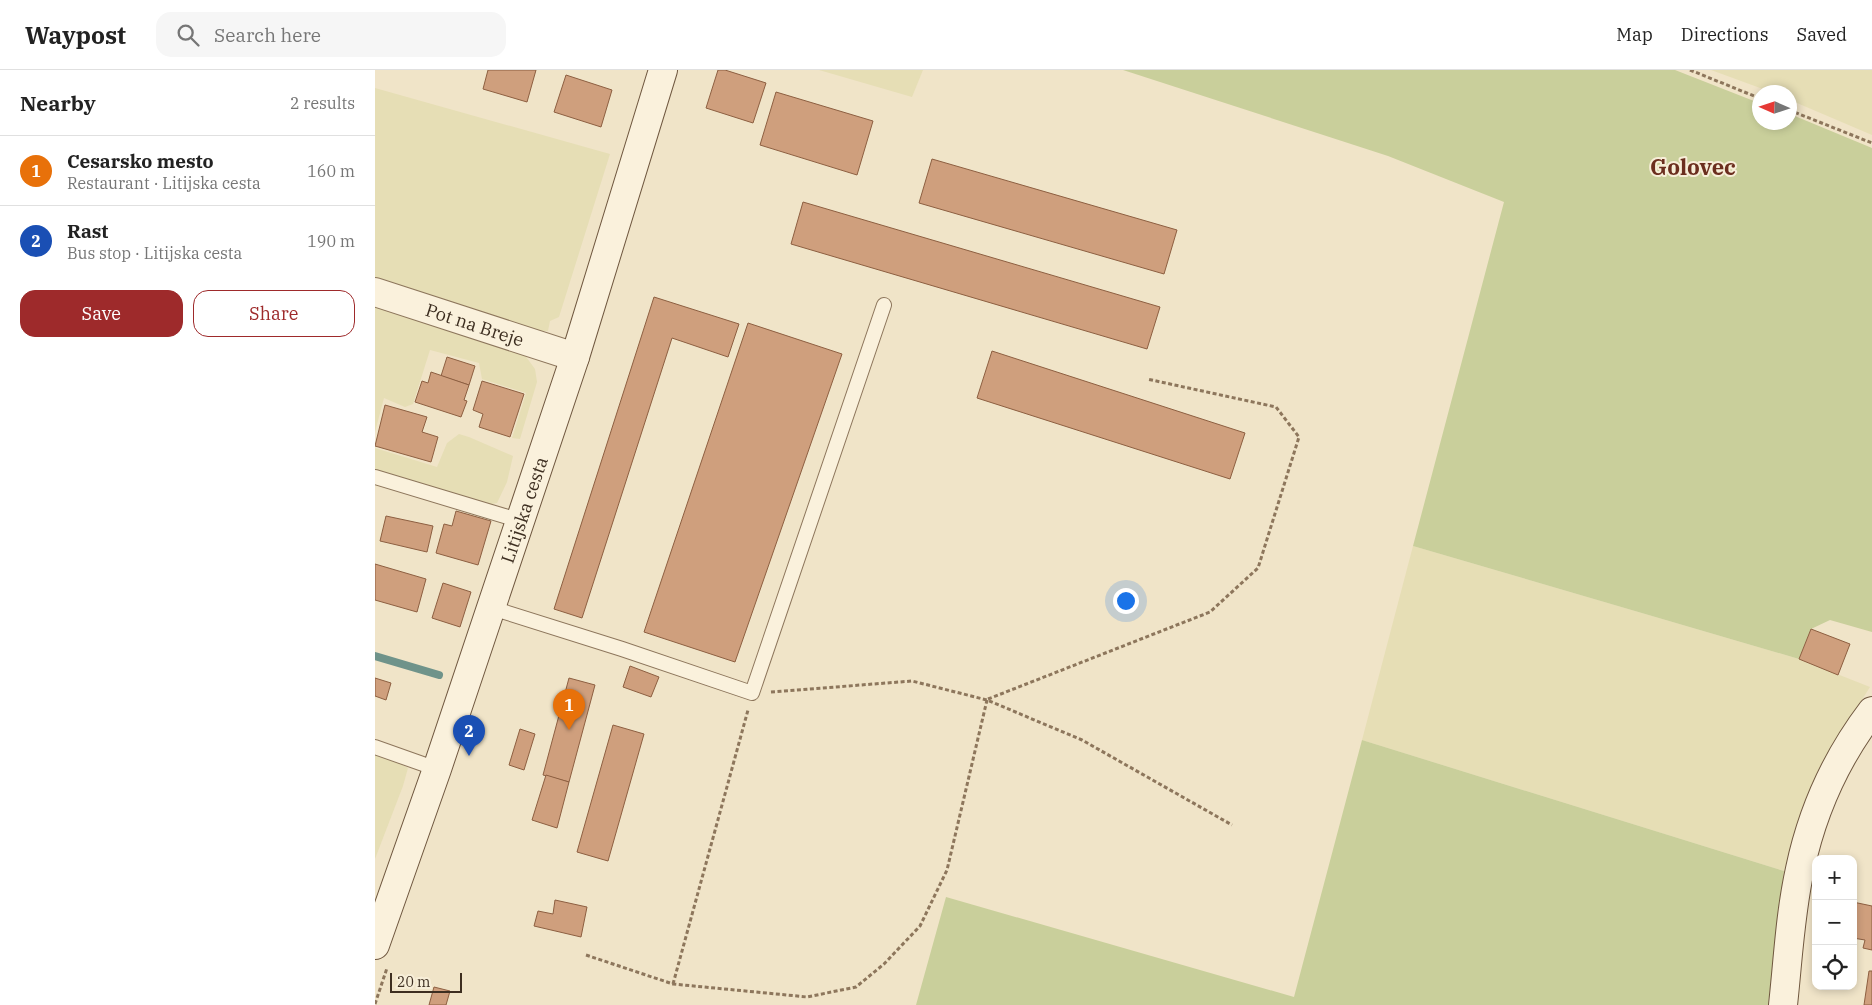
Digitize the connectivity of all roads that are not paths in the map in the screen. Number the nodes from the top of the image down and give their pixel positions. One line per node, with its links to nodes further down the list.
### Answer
1 (663, 70): 4 (main road, Litijska cesta)
2 (375, 292): 4 (main road, Pot na Breje)
3 (884, 305): 7 (lane)
4 (575, 357): 6 (main road, Litijska cesta)
5 (375, 477): 6 (lane)
6 (521, 521): 7 (main road, Litijska cesta)
7 (492, 608): 10 (main road, Litijska cesta)
8 (1872, 711): 12 (main road)
9 (375, 747): 10 (lane)
10 (437, 769): 11 (main road, Litijska cesta)
11 (375, 945)
12 (1783, 1005)

